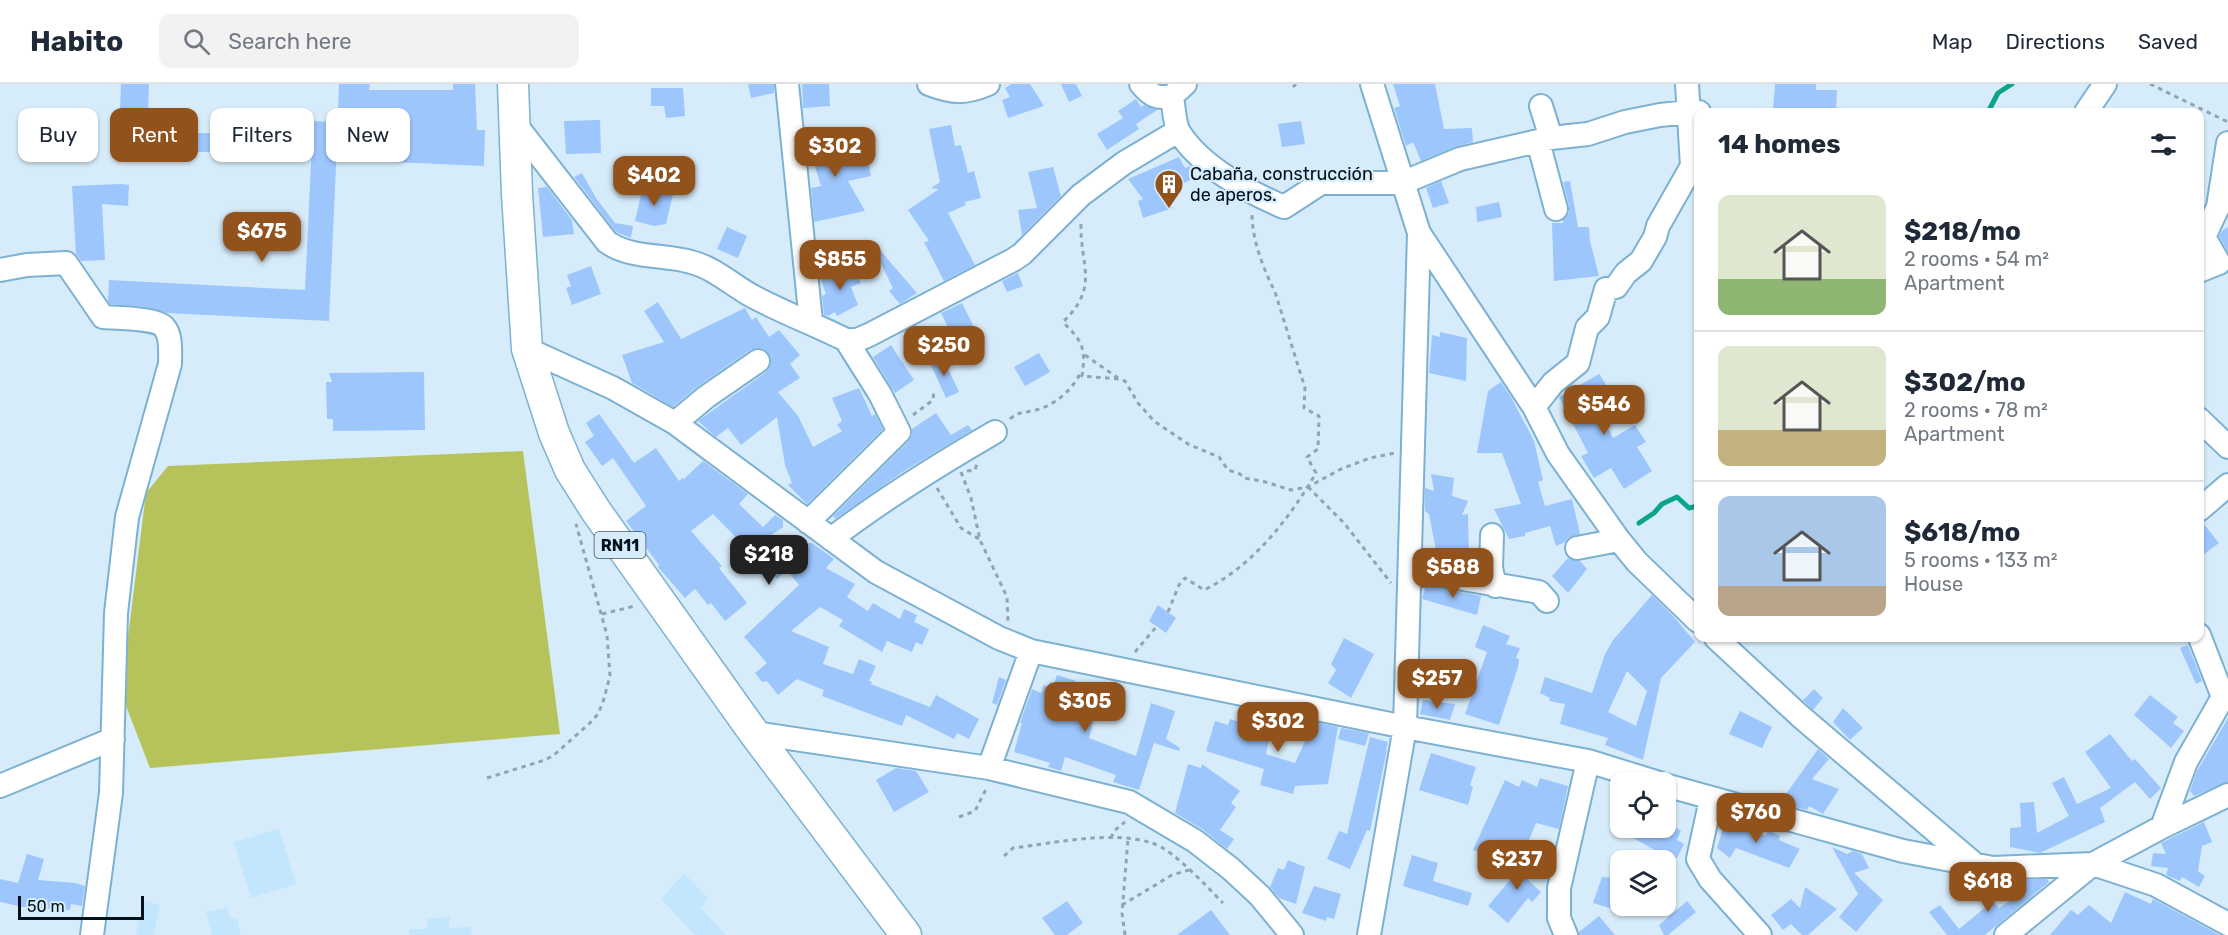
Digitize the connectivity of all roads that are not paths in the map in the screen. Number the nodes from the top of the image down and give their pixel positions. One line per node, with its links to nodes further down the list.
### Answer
1 (513, 84): 13 (main road, RN11)
2 (787, 84): 25 (street)
3 (929, 84): 4 (street)
4 (988, 84)
5 (1142, 84): 9 (street)
6 (1372, 84): 18 (street)
7 (1686, 84): 12 (street)
8 (2105, 84): 11 (street)
9 (1179, 90): 14 (street)
10 (1541, 106): 15 (street)
11 (2089, 108)
12 (1694, 112): 15 (street)
13 (516, 125): 25 (street); 27 (main road, RN11)
14 (1178, 131): 18 (street); 26 (street)
15 (1545, 140): 18 (street); 19 (street)
16 (2228, 143): 22 (street)
17 (1694, 167): 29 (street)
18 (1402, 183): 20 (street)
19 (1556, 209)
20 (1419, 232): 29 (street); 41 (street)
21 (2204, 237): 23 (street)
22 (2204, 237)
23 (2204, 269)
24 (0, 270): 50 (street)
25 (812, 322): 26 (street)
26 (846, 340): 36 (street)
27 (527, 349): 30 (street); 49 (main road, RN11)
28 (758, 361): 30 (street)
29 (1534, 407): 39 (street)
30 (675, 423): 36 (street)
31 (2204, 424): 33 (street)
32 (995, 432): 38 (street)
33 (2228, 447)
34 (2228, 484): 35 (street)
35 (2204, 506)
36 (808, 522): 38 (street)
37 (1492, 535): 42 (street)
38 (831, 539): 47 (street)
39 (1619, 540): 40 (street); 44 (street)
40 (1577, 548)
41 (1410, 586): 42 (street); 48 (street)
42 (1496, 586): 43 (street)
43 (1547, 601)
44 (1694, 617)
45 (1720, 642): 59 (street)
46 (2202, 642): 58 (street)
47 (1031, 651): 48 (street); 52 (street)
48 (1405, 728): 51 (street); 65 (street)
49 (754, 733): 52 (street); 63 (main road, RN11)
50 (113, 739): 54 (street); 62 (street)
51 (1588, 761): 53 (street); 66 (street)
52 (992, 768): 64 (street)
53 (1624, 772)
54 (0, 786)
55 (1676, 788): 57 (street)
56 (2228, 795): 58 (street)
57 (1711, 799): 59 (street); 67 (street)
58 (2162, 827): 60 (street)
59 (1972, 862): 60 (street)
60 (2093, 864): 61 (street); 68 (street)
61 (2228, 924)
62 (92, 935)
63 (906, 935)
64 (1292, 935)
65 (1370, 935)
66 (1566, 935)
67 (1760, 935)
68 (2006, 935)

